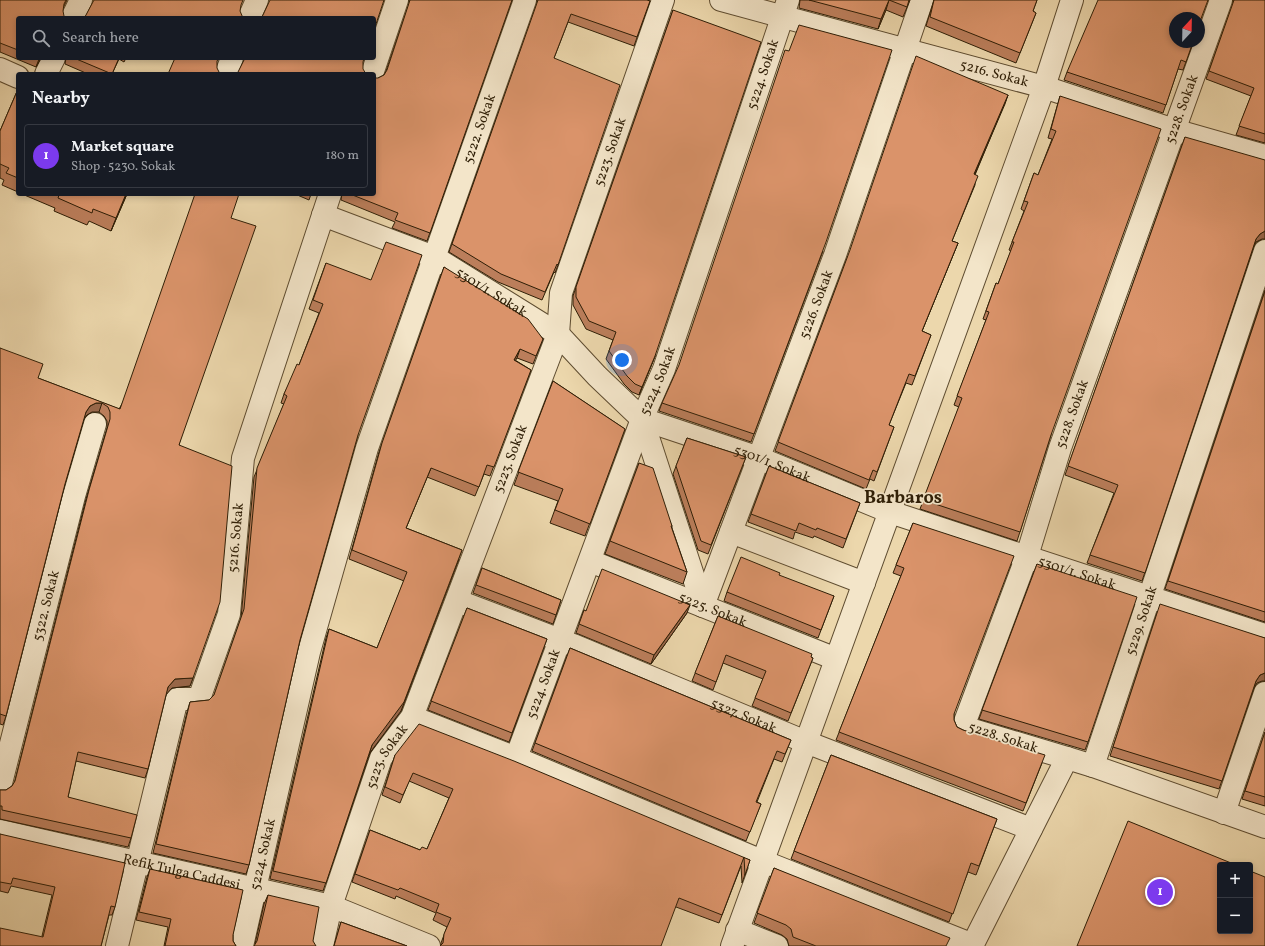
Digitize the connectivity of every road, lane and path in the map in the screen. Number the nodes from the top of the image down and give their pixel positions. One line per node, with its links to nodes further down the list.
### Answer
1 (81, 0): 11 (street)
2 (257, 0): 12 (street)
3 (397, 0): 19 (street)
4 (525, 0): 27 (street, 5222. Sokak)
5 (663, 0): 28 (street, 5223. Sokak)
6 (721, 0): 10 (street, 5216. Sokak)
7 (922, 0): 13 (street, 5226. Sokak)
8 (1072, 0): 21 (street)
9 (1221, 0): 22 (street, 5228. Sokak)
10 (785, 8): 13 (street, 5216. Sokak); 29 (street, 5224. Sokak)
11 (73, 16)
12 (250, 16)
13 (905, 50): 21 (street, 5216. Sokak); 31 (street, 5226. Sokak)
14 (53, 60): 17 (street)
15 (231, 60): 18 (street)
16 (0, 69): 20 (street)
17 (47, 72)
18 (227, 72)
19 (373, 72)
20 (16, 76)
21 (1044, 87): 22 (street, 5216. Sokak); 32 (street)
22 (1174, 130): 23 (street, 5216. Sokak); 34 (street, 5228. Sokak)
23 (1265, 156)
24 (329, 196): 25 (street, 5216. Sokak)
25 (323, 215): 27 (street, 5301/1. Sokak); 55 (street, 5216. Sokak)
26 (1265, 251): 37 (street, 5229. Sokak)
27 (434, 257): 28 (street, 5301/1. Sokak); 56 (street, 5224. Sokak)
28 (558, 334): 29 (street, 5301/1. Sokak); 38 (street, 5223. Sokak)
29 (642, 419): 31 (street, 5301/1. Sokak); 35 (street, 5224. Sokak); 39 (street)
30 (95, 424): 49 (street, 5322. Sokak)
31 (759, 458): 32 (street, 5301/1. Sokak); 33 (street, 5226. Sokak)
32 (890, 512): 34 (street, 5301/1. Sokak); 36 (street)
33 (730, 532): 36 (street); 39 (street, 5226. Sokak)
34 (1026, 556): 37 (street, 5301/1. Sokak); 47 (street, 5228. Sokak)
35 (590, 561): 39 (street, 5225. Sokak); 41 (street, 5224. Sokak)
36 (864, 583): 42 (street)
37 (1150, 597): 40 (street, 5301/1. Sokak); 48 (street, 5229. Sokak)
38 (458, 601): 41 (street, 5327. Sokak); 44 (street, 5223. Sokak)
39 (703, 606): 42 (street, 5225. Sokak)
40 (1265, 635)
41 (560, 640): 45 (street, 5327. Sokak); 46 (street, 5224. Sokak)
42 (836, 660): 45 (street)
43 (1265, 693): 50 (street)
44 (412, 717): 46 (street); 57 (street, 5223. Sokak)
45 (806, 742): 52 (street, 5327. Sokak); 54 (street)
46 (516, 758): 54 (street)
47 (1067, 758): 48 (street); 52 (street)
48 (1093, 766): 50 (street)
49 (0, 787)
50 (1224, 813): 51 (street)
51 (1265, 827)
52 (1031, 829): 64 (street)
53 (0, 831): 55 (street, Refik Tulga Caddesi)
54 (762, 862): 58 (street); 64 (street)
55 (137, 863): 56 (street, Refik Tulga Caddesi); 59 (street)
56 (256, 888): 57 (street, Refik Tulga Caddesi); 60 (street, 5224. Sokak)
57 (331, 906): 61 (street, 5223. Sokak); 62 (street, Refik Tulga Caddesi)
58 (734, 938): 63 (street)
59 (117, 946)
60 (242, 946)
61 (322, 946)
62 (429, 946)
63 (777, 946)
64 (973, 946)

